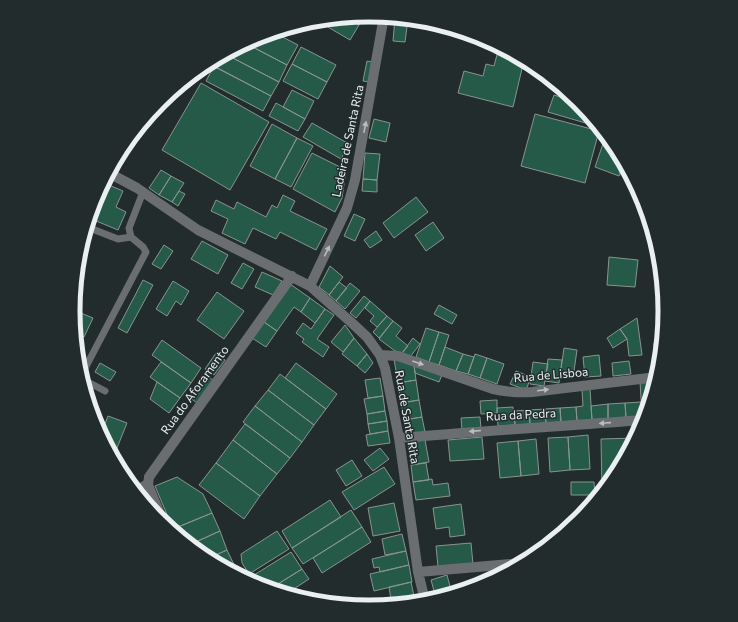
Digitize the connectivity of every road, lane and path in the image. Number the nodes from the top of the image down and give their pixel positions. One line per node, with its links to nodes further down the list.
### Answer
1 (383, 23): 7 (street, Ladeira de Santa Rita, one-way to 1)
2 (114, 176): 3 (street, Rua de Santa Rita)
3 (143, 192): 5 (lane); 6 (street, Rua de Santa Rita)
4 (92, 229): 5 (lane)
5 (131, 237): 9 (lane)
6 (292, 276): 7 (street, Rua de Santa Rita); 15 (street, Rua do Aforamento)
7 (310, 286): 8 (street, Rua de Santa Rita)
8 (380, 355): 10 (street, Rua de Lisboa, one-way to 10); 14 (street, Rua de Santa Rita)
9 (86, 367)
10 (650, 377)
11 (89, 381): 12 (lane)
12 (105, 390)
13 (637, 421): 14 (street, Rua da Pedra, one-way to 14)
14 (399, 438): 19 (street, Rua de Santa Rita)
15 (148, 482): 16 (lane); 17 (street)
16 (140, 487)
17 (158, 508)
18 (507, 564): 19 (street)
19 (418, 572): 20 (street, Rua de Santa Rita)
20 (423, 594)

